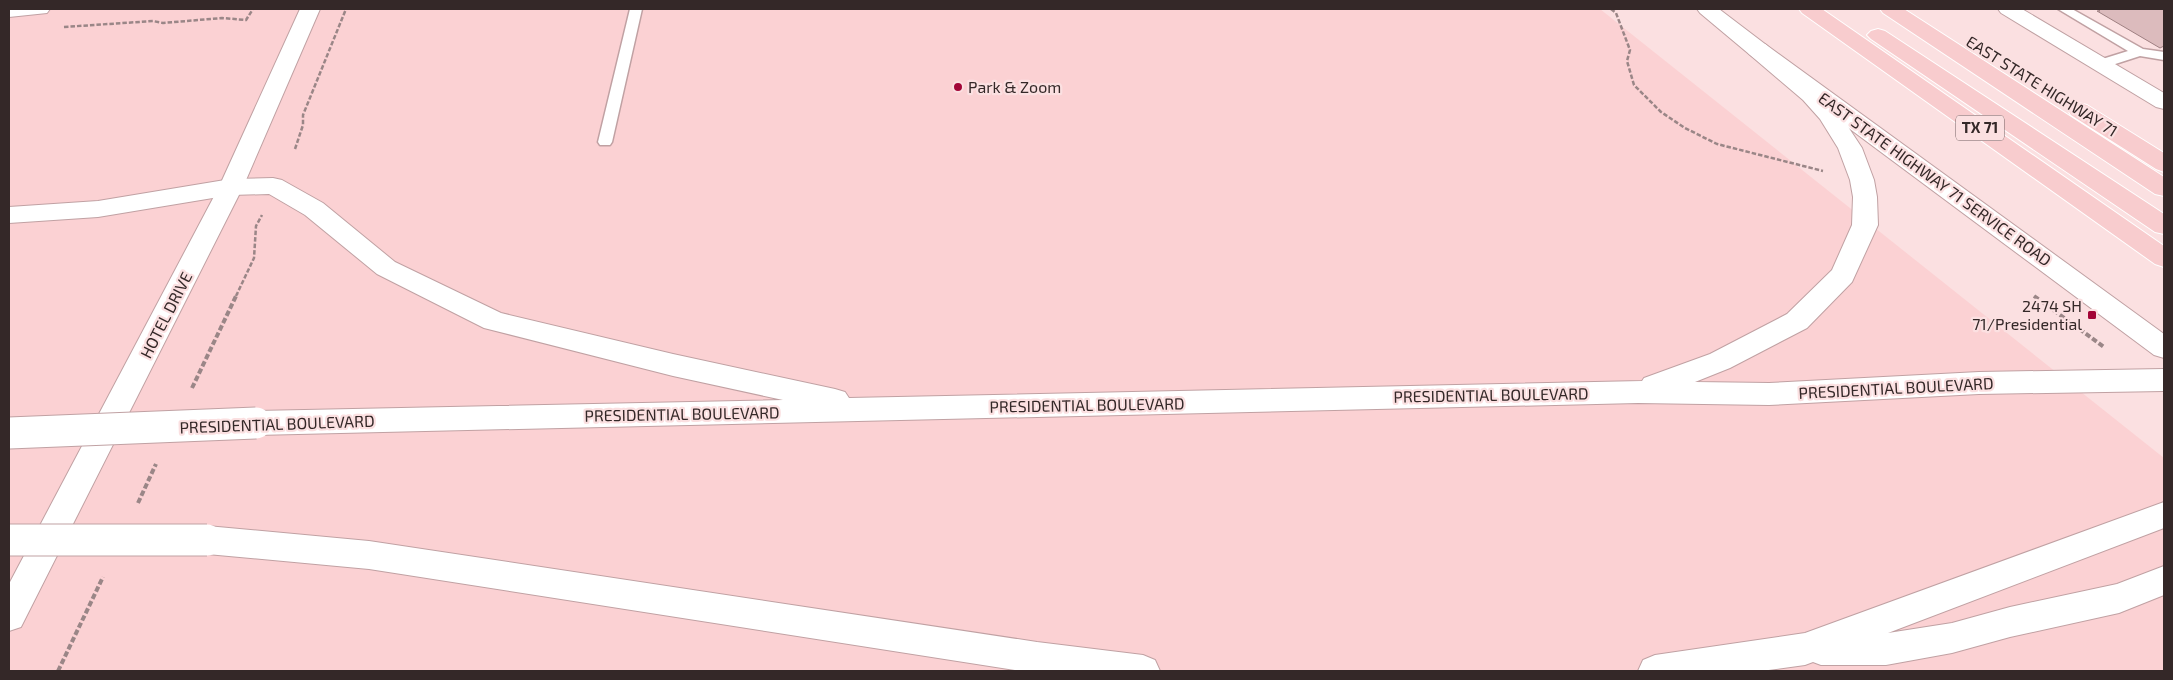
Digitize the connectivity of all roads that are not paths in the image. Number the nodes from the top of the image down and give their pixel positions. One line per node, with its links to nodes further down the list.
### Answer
1 (40, 9): 11 (main road)
2 (310, 9): 19 (main road, HOTEL DRIVE)
3 (636, 9): 17 (lane)
4 (1707, 9): 12 (main road, EAST STATE HIGHWAY 71 SERVICE ROAD)
5 (1809, 9): 23 (highway, TX 71)
6 (1840, 9): 22 (highway)
7 (1890, 9): 20 (highway)
8 (1919, 9): 18 (highway, EAST STATE HIGHWAY 71)
9 (2008, 9): 15 (main road)
10 (2064, 9): 13 (lane)
11 (9, 11)
12 (1757, 49): 24 (main road, EAST STATE HIGHWAY 71 SERVICE ROAD); 26 (main road)
13 (2139, 52): 14 (lane); 15 (lane)
14 (2164, 56)
15 (2101, 64): 16 (main road)
16 (2164, 102)
17 (606, 142)
18 (2164, 164)
19 (231, 187): 21 (main road); 27 (main road); 32 (main road, HOTEL DRIVE)
20 (2164, 188)
21 (9, 215)
22 (2164, 226)
23 (2157, 253)
24 (2164, 348)
25 (2164, 380): 26 (main road, PRESIDENTIAL BOULEVARD)
26 (1638, 392): 27 (main road, PRESIDENTIAL BOULEVARD)
27 (878, 410): 28 (main road, PRESIDENTIAL BOULEVARD, bridge)
28 (9, 433)
29 (2164, 515): 33 (main road)
30 (9, 540): 34 (main road, bridge)
31 (2164, 580): 33 (main road)
32 (9, 616)
33 (1805, 649): 35 (main road)
34 (1143, 671)
35 (1655, 671)

